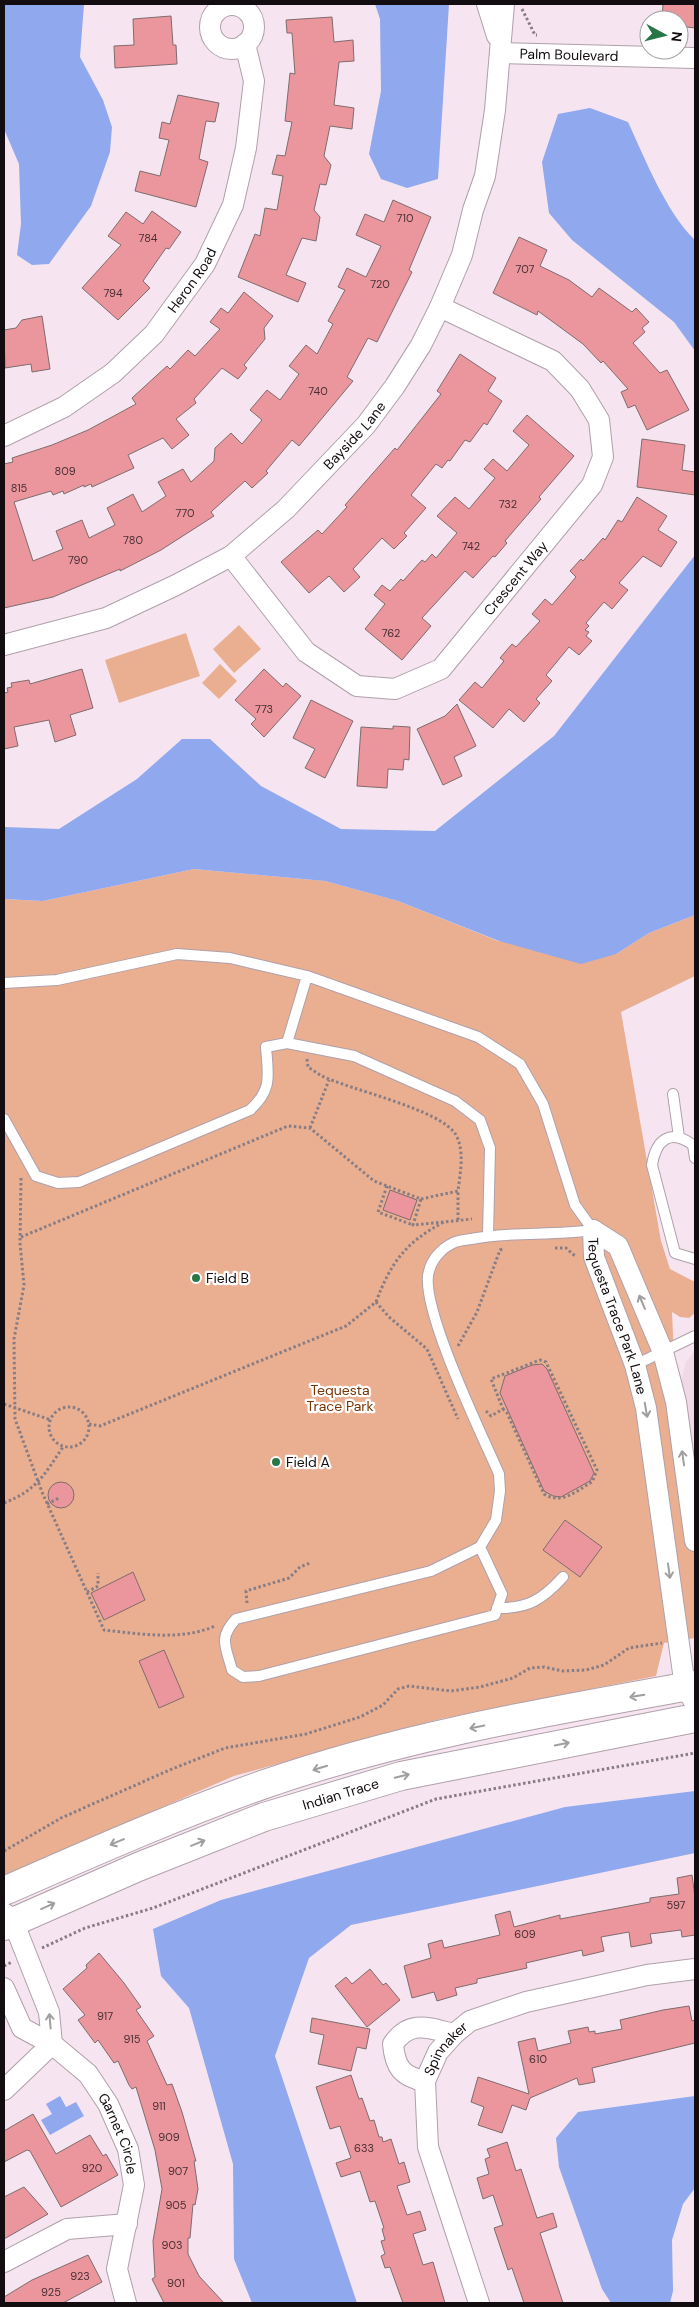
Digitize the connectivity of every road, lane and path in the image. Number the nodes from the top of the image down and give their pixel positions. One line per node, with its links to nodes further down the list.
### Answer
1 (488, 4): 6 (street, Bayside Lane)
2 (504, 4): 6 (street, Bayside Lane)
3 (521, 4): 4 (path)
4 (544, 36)
5 (246, 44): 9 (street, Heron Road)
6 (501, 53): 7 (street, Palm Boulevard); 8 (street, Bayside Lane)
7 (695, 58)
8 (440, 307): 10 (street, Bayside Lane); 10 (street, Crescent Way)
9 (4, 436)
10 (231, 556): 11 (street, Bayside Lane)
11 (4, 645)
12 (307, 976): 13 (lane); 14 (lane); 30 (lane)
13 (4, 983)
14 (287, 1043): 18 (lane); 31 (lane)
15 (307, 1058): 16 (path)
16 (329, 1080): 19 (path); 24 (path)
17 (673, 1094): 20 (lane)
18 (4, 1119)
19 (310, 1128): 23 (path); 32 (path)
20 (678, 1137): 21 (lane); 35 (lane)
21 (695, 1158)
22 (21, 1175): 32 (path)
23 (387, 1186): 25 (path); 29 (path)
24 (458, 1191): 25 (path); 27 (path)
25 (421, 1199): 29 (path)
26 (472, 1219): 27 (path)
27 (458, 1220): 28 (path)
28 (446, 1221): 29 (path); 37 (path)
29 (413, 1225)
30 (593, 1230): 31 (lane); 40 (street, Tequesta Trace Park Lane, one-way to 30); 41 (street, Tequesta Trace Park Lane)
31 (488, 1236): 55 (lane)
32 (21, 1237): 44 (path)
33 (547, 1248): 36 (path)
34 (510, 1249): 39 (path)
35 (695, 1259)
36 (580, 1260)
37 (376, 1302): 46 (path); 48 (path)
38 (695, 1336): 40 (lane)
39 (457, 1348)
40 (663, 1352): 41 (lane); 54 (street, Tequesta Trace Park Lane, one-way to 40)
41 (635, 1365): 64 (street, Tequesta Trace Park Lane, one-way to 64)
42 (4, 1404): 44 (path)
43 (482, 1408): 45 (path)
44 (15, 1409): 47 (path); 50 (path)
45 (503, 1409): 45 (path)
46 (458, 1419)
47 (51, 1420): 48 (path); 49 (path)
48 (89, 1424): 49 (path)
49 (63, 1446): 50 (path)
50 (38, 1483): 52 (path); 53 (path)
51 (59, 1498): 53 (path)
52 (4, 1504)
53 (47, 1504): 59 (path)
54 (695, 1541)
55 (480, 1547): 61 (lane); 61 (lane)
56 (310, 1563): 60 (path)
57 (98, 1573): 59 (path)
58 (563, 1577): 61 (lane)
59 (87, 1592): 62 (path)
60 (239, 1608)
61 (497, 1608)
62 (217, 1625)
63 (663, 1634): 67 (path)
64 (692, 1692): 68 (main road, one-way to 68)
65 (695, 1718): 69 (main road, Indian Trace, one-way to 65)
66 (695, 1753): 70 (path)
67 (4, 1851)
68 (4, 1891)
69 (7, 1920): 70 (street)
70 (27, 1955): 71 (path); 73 (street)
71 (4, 1966)
72 (695, 1969): 75 (street, Spinnaker)
73 (39, 1986): 74 (street); 76 (street, one-way to 73)
74 (6, 1994): 76 (street, Garnet Circle)
75 (454, 2034): 77 (street, Spinnaker); 77 (street)
76 (52, 2044): 78 (street); 79 (street, Garnet Circle)
77 (425, 2081): 82 (street, Spinnaker)
78 (4, 2090)
79 (127, 2224): 80 (street); 81 (street, Garnet Circle)
80 (4, 2262)
81 (126, 2303)
82 (479, 2303)

